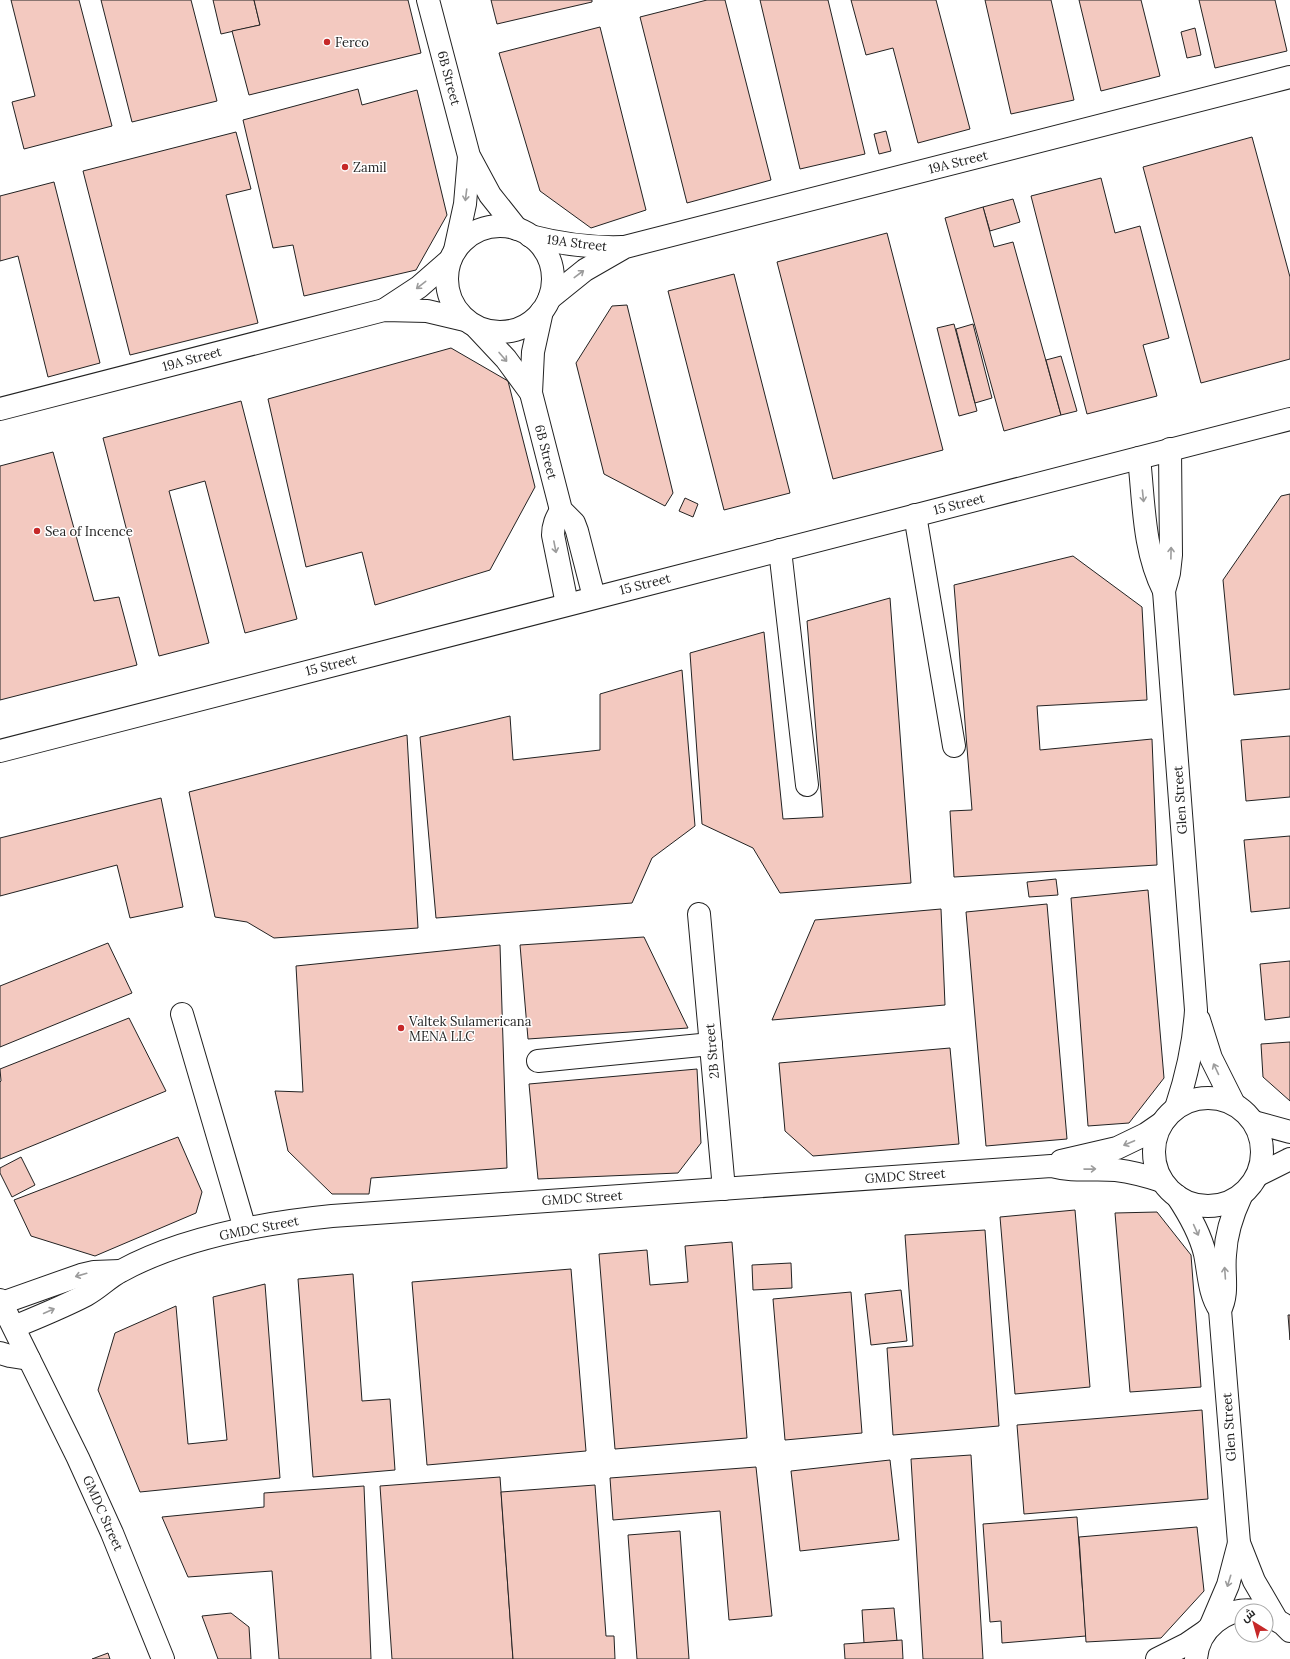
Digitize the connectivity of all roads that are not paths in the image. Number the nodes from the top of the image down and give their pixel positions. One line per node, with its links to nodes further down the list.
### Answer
1 (428, 0): 3 (street, 6B Street)
2 (1290, 77): 5 (street, 19A Street)
3 (469, 156): 4 (street, 6B Street); 6 (street, 6B Street, one-way to 6)
4 (523, 232): 5 (street, 19A Street); 6 (street); 7 (street)
5 (625, 247): 7 (street, 19A Street, one-way to 5)
6 (453, 255): 8 (street, 19A Street, one-way to 8); 9 (street)
7 (546, 305): 9 (street); 10 (street, 6B Street)
8 (384, 310): 9 (street, 19A Street); 11 (street, 19A Street)
9 (471, 324): 10 (street, 6B Street, one-way to 10)
10 (531, 393): 15 (street, 6B Street)
11 (0, 409)
12 (1290, 419): 13 (street, 15 Street)
13 (1170, 450): 14 (street, 15 Street); 18 (street, Glen Street, one-way to 13)
14 (1139, 458): 16 (street, 15 Street); 18 (street, Glen Street, one-way to 18)
15 (561, 510): 19 (street, 6B Street); 20 (street, one-way to 20)
16 (916, 515): 17 (street, 15 Street); 21 (street)
17 (780, 550): 19 (street, 15 Street); 23 (street)
18 (1164, 591): 25 (street, Glen Street)
19 (594, 597): 20 (street, 15 Street)
20 (567, 604): 22 (street, 15 Street)
21 (954, 746)
22 (0, 750)
23 (807, 785)
24 (699, 914): 27 (street, 2B Street)
25 (1196, 1010): 29 (street, Glen Street, one-way to 25); 30 (street, Glen Street)
26 (182, 1014): 39 (street)
27 (711, 1044): 28 (street); 36 (street, 2B Street)
28 (538, 1061)
29 (1234, 1104): 30 (street, Glen Street); 31 (street, Glen Street)
30 (1169, 1116): 34 (street, GMDC Street, one-way to 34); 37 (street, Glen Street)
31 (1254, 1122): 32 (street); 35 (street, Glen Street)
32 (1290, 1132)
33 (1290, 1159): 35 (street)
34 (1051, 1166): 36 (street, GMDC Street); 37 (street, GMDC Street, one-way to 37)
35 (1258, 1175): 38 (street, Glen Street)
36 (724, 1188): 39 (street, GMDC Street)
37 (1169, 1189): 38 (street, Glen Street); 42 (street, Glen Street, one-way to 42)
38 (1241, 1196): 42 (street, Glen Street, one-way to 38)
39 (245, 1229): 40 (street, GMDC Street)
40 (120, 1271): 41 (street, GMDC Street, one-way to 41); 43 (street, GMDC Street, one-way to 40)
41 (1, 1302): 43 (street, GMDC Street)
42 (1220, 1310): 46 (street, Glen Street)
43 (14, 1327): 45 (street, GMDC Street)
44 (0, 1353): 45 (street)
45 (29, 1359): 50 (street, GMDC Street)
46 (1238, 1543): 47 (street, Glen Street); 49 (street, Glen Street, one-way to 49)
47 (1265, 1603)
48 (1234, 1612): 49 (street, Glen Street)
49 (1208, 1628): 51 (street); 52 (street, Glen Street)
50 (163, 1659)
51 (1157, 1659)
52 (1196, 1659)

